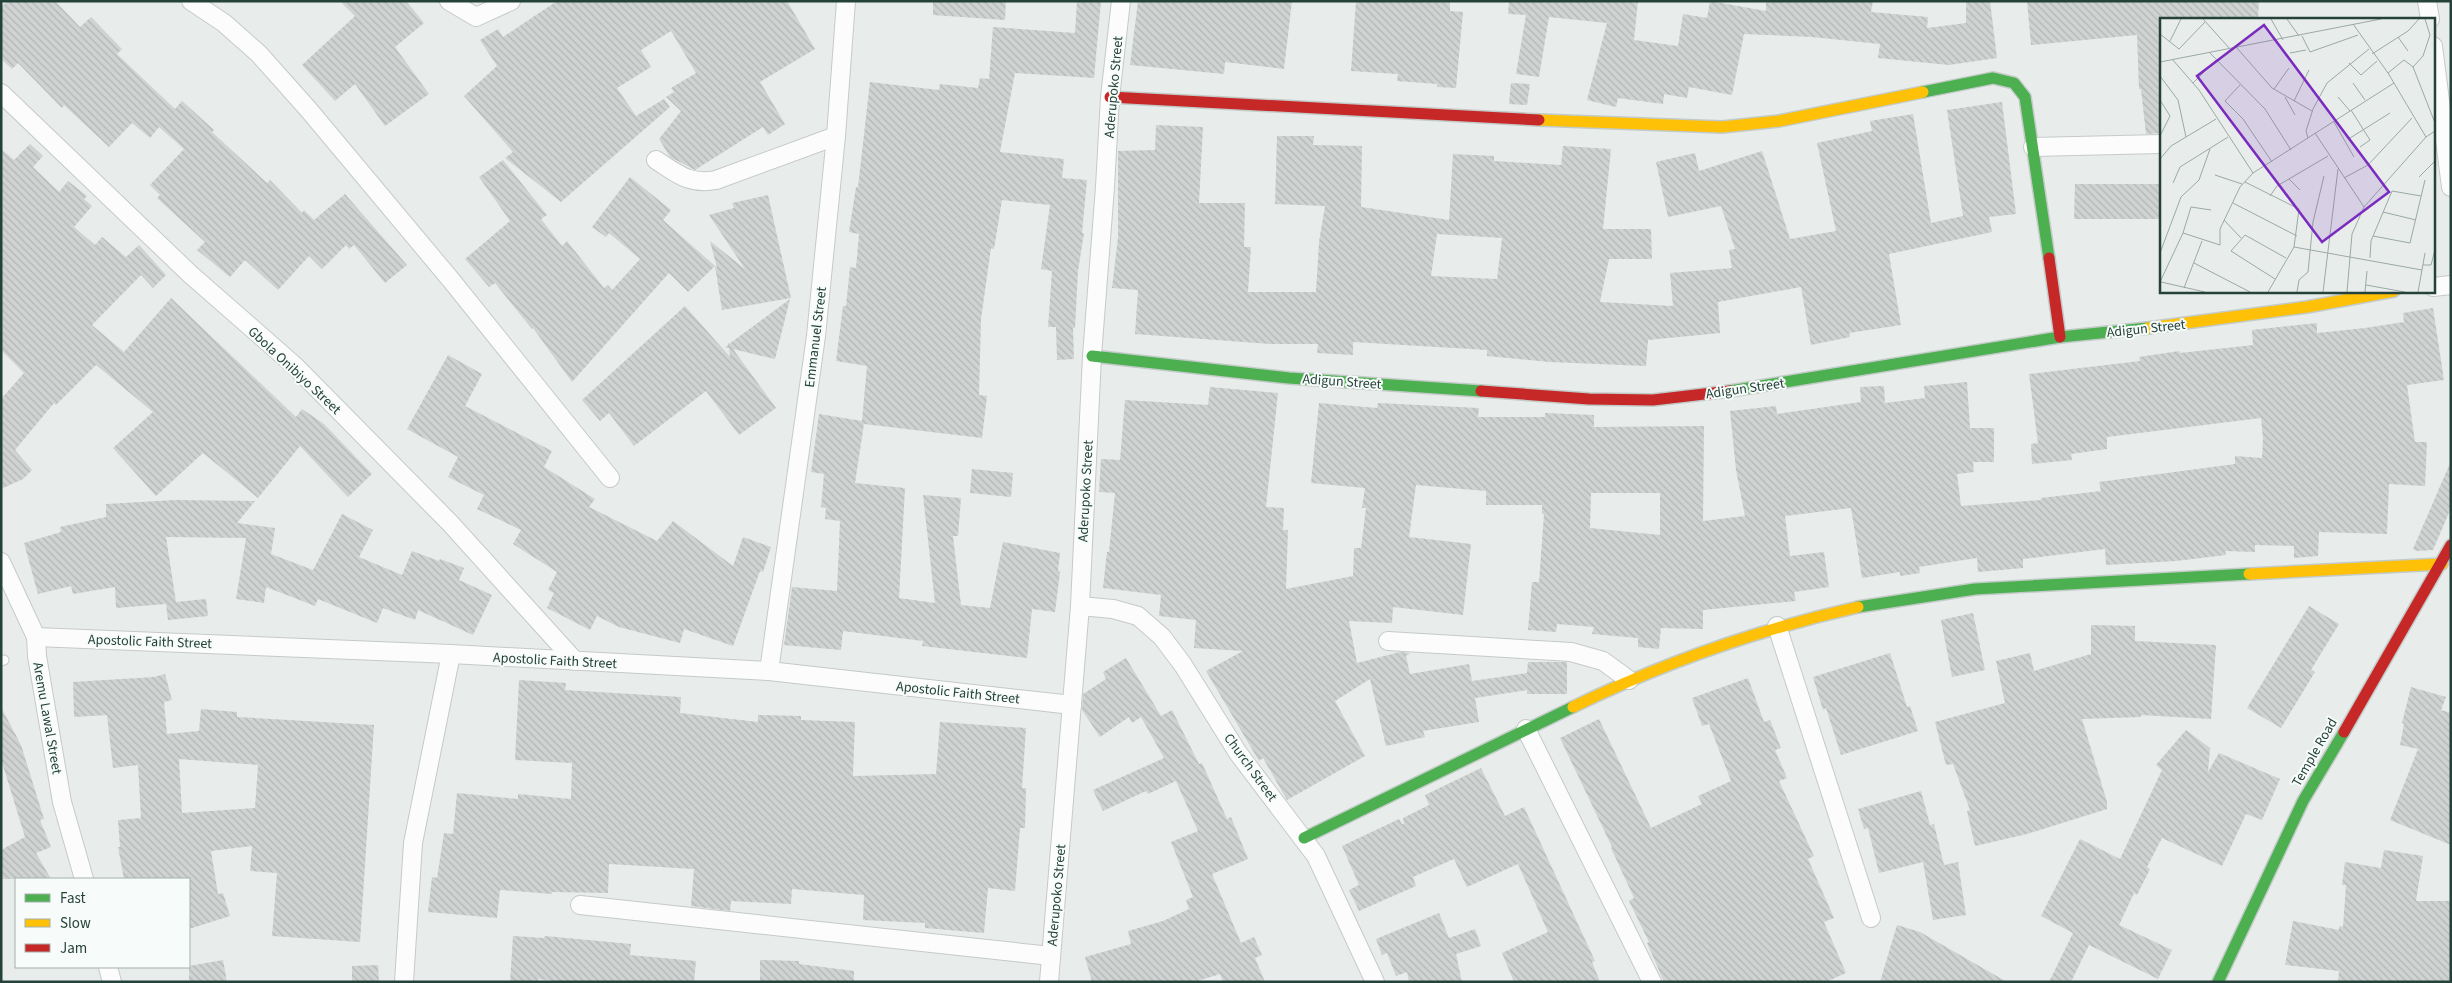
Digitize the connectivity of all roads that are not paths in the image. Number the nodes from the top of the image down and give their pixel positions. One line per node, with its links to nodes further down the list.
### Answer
1 (191, 1): 22 (street)
2 (449, 1): 3 (street)
3 (510, 1)
4 (846, 1): 12 (street, Emmanuel Street)
5 (1122, 1): 11 (street, Aderupoko Street)
6 (2427, 1): 7 (street)
7 (2430, 18)
8 (2434, 59): 9 (street)
9 (2436, 84): 16 (street)
10 (1, 93): 31 (street, Gbola Onibiyo Street)
11 (1110, 97): 14 (street); 21 (street, Aderupoko Street)
12 (836, 136): 15 (street); 32 (street, Emmanuel Street)
13 (2160, 144): 14 (street)
14 (2033, 147): 20 (street)
15 (656, 160)
16 (2451, 187)
17 (2451, 285): 18 (street)
18 (2434, 287)
19 (2389, 292): 20 (street, Adigun Street)
20 (2060, 337): 21 (street, Adigun Street)
21 (1092, 356): 26 (street, Aderupoko Street)
22 (610, 478)
23 (2451, 544): 25 (street, Temple Road)
24 (1, 562): 28 (street, Aremu Lawal Street)
25 (2442, 564): 27 (street); 47 (street, Temple Road)
26 (1080, 606): 34 (street, Aderupoko Street); 36 (street, Church Street)
27 (1777, 626): 33 (street); 39 (street)
28 (36, 637): 30 (street, Apostolic Faith Street); 37 (street, Aremu Lawal Street)
29 (1388, 641): 33 (street)
30 (451, 654): 31 (street, Apostolic Faith Street); 43 (street)
31 (575, 660): 32 (street, Apostolic Faith Street)
32 (769, 671): 34 (street, Apostolic Faith Street)
33 (1629, 680): 35 (street)
34 (1072, 705): 40 (street, Aderupoko Street)
35 (1526, 729): 36 (street); 46 (street)
36 (1304, 838): 45 (street, Church Street)
37 (84, 878)
38 (580, 905): 40 (street)
39 (1870, 918)
40 (1051, 956): 44 (street, Aderupoko Street)
41 (108, 968): 42 (street)
42 (112, 982)
43 (404, 982)
44 (1049, 982)
45 (1375, 982)
46 (1652, 982)
47 (2218, 982)

